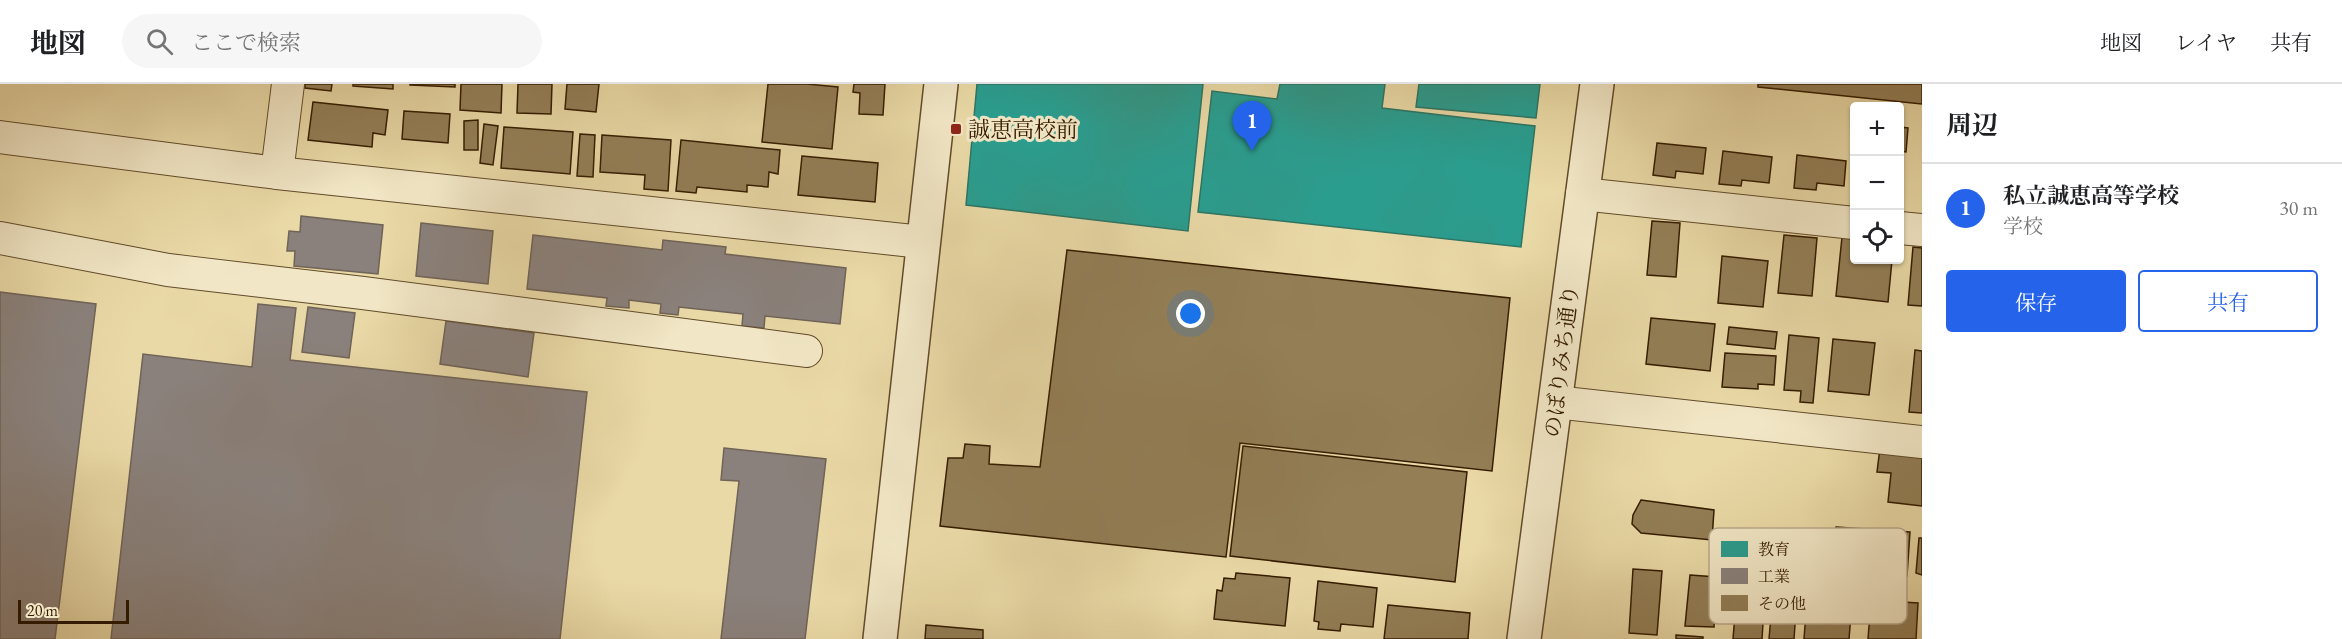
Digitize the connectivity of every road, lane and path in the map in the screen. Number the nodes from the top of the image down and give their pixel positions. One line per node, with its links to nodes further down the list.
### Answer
1 (288, 84): 5 (street)
2 (941, 84): 11 (street)
3 (1597, 84): 6 (street, のぼりみち通り)
4 (0, 137): 5 (street)
5 (277, 173): 11 (street)
6 (1582, 194): 7 (street); 13 (street, のぼりみち通り)
7 (1850, 223)
8 (1904, 228): 9 (street)
9 (1922, 230)
10 (0, 238): 12 (street)
11 (922, 242): 15 (street)
12 (806, 351)
13 (1556, 402): 14 (street); 16 (street, のぼりみち通り)
14 (1922, 442)
15 (880, 639)
16 (1524, 639)

